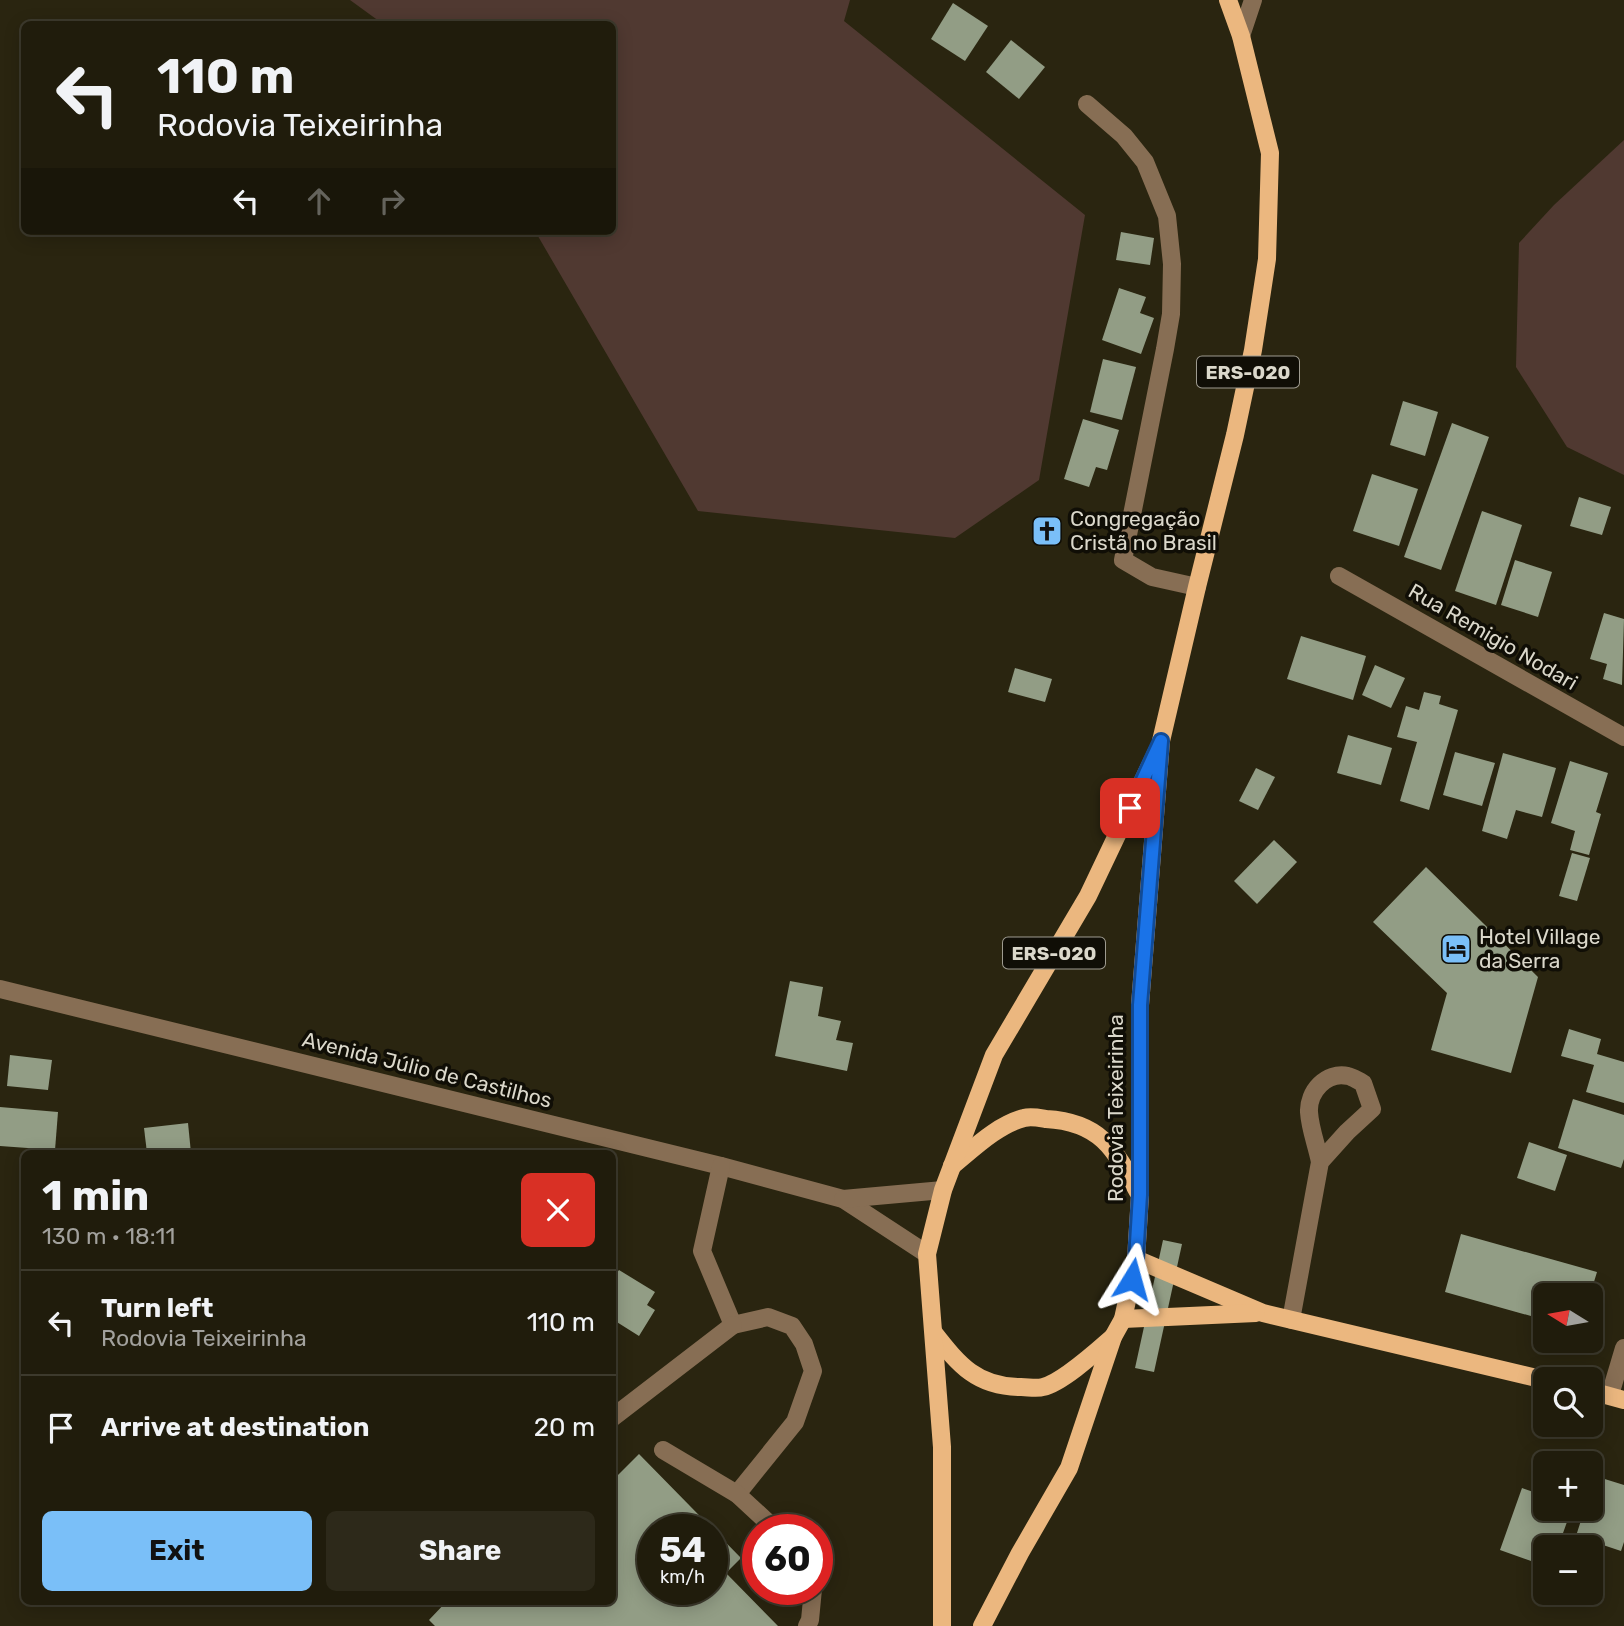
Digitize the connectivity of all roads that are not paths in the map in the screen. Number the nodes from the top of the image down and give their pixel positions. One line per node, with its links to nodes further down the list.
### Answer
1 (1228, 0): 3 (main road, ERS-020)
2 (1253, 0): 3 (street)
3 (1241, 36): 6 (main road, ERS-020)
4 (1087, 104): 6 (street)
5 (1339, 576): 7 (street, Rua Remigio Nodari)
6 (1197, 587): 8 (main road, ERS-020)
7 (1624, 737)
8 (1161, 741): 12 (main road, ERS-020); 14 (main road, Rodovia Teixeirinha / ERS-020)
9 (0, 989): 11 (street, Avenida Júlio de Castilhos)
10 (1320, 1162): 10 (street); 20 (street)
11 (722, 1166): 15 (street, Avenida Júlio de Castilhos); 21 (street)
12 (951, 1167): 13 (main road, ERS-020); 14 (main road)
13 (943, 1190): 15 (street, Avenida Júlio de Castilhos); 16 (main road, ERS-020)
14 (1140, 1195): 17 (main road, Rodovia Teixeirinha / ERS-020)
15 (843, 1199): 16 (street, Avenida Júlio de Castilhos)
16 (927, 1254): 22 (main road, ERS-020)
17 (1136, 1259): 18 (main road); 19 (main road, Rodovia Teixeirinha / ERS-020)
18 (1263, 1313): 19 (main road); 20 (main road)
19 (1123, 1318): 23 (main road, Rodovia Teixeirinha / ERS-020)
20 (1291, 1321): 25 (main road)
21 (733, 1325): 27 (street); 29 (street)
22 (933, 1333): 23 (main road); 33 (main road, ERS-020)
23 (1113, 1337): 34 (main road, Rodovia Teixeirinha / ERS-020)
24 (1624, 1349): 26 (street)
25 (1533, 1377)
26 (1617, 1397)
27 (616, 1415)
28 (663, 1450): 29 (street)
29 (737, 1494): 30 (street)
30 (759, 1514)
31 (811, 1605): 32 (street)
32 (807, 1626)
33 (942, 1626)
34 (982, 1626)

